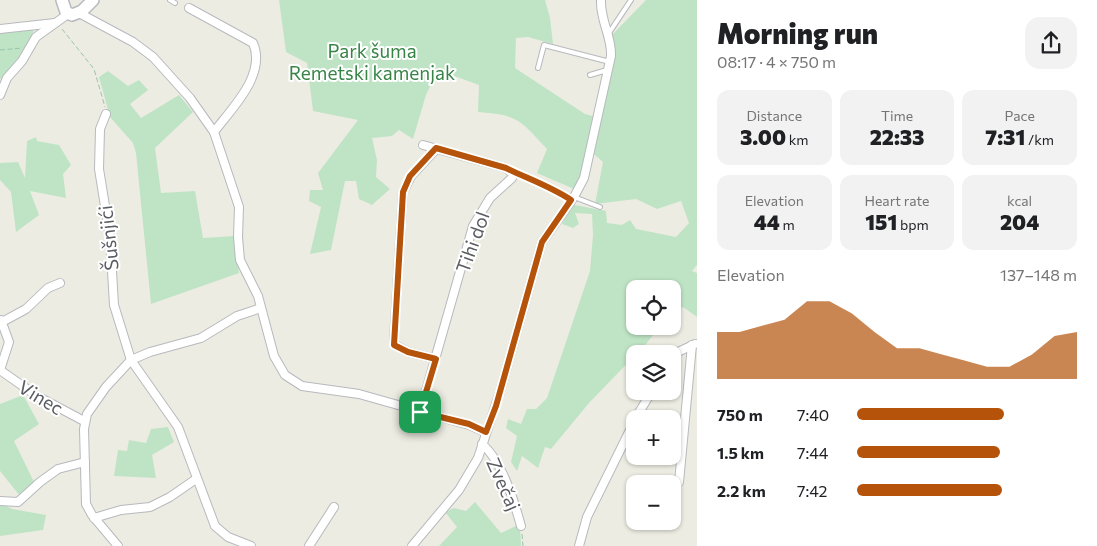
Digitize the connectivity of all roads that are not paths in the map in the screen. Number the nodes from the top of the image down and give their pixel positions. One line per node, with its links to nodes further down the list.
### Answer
1 (62, 0): 8 (main road)
2 (92, 0): 8 (main road)
3 (170, 0): 6 (lane)
4 (601, 0): 11 (street)
5 (631, 0): 11 (lane)
6 (175, 3)
7 (189, 8): 17 (street)
8 (74, 13): 9 (street); 17 (street)
9 (58, 22): 10 (street); 15 (street)
10 (0, 29)
11 (608, 36): 12 (street)
12 (609, 65): 13 (lane); 14 (lane); 20 (street)
13 (538, 68)
14 (590, 74)
15 (0, 96)
16 (106, 114): 28 (street, Šušnjići)
17 (214, 132): 23 (street)
18 (423, 145): 19 (street)
19 (436, 148): 27 (street); 27 (street, Tihi dol)
20 (573, 198): 21 (lane); 32 (street)
21 (600, 207)
22 (60, 283): 24 (street)
23 (261, 308): 28 (street); 30 (street)
24 (1, 320): 29 (street)
25 (695, 344): 26 (street); 36 (street)
26 (681, 351)
27 (436, 359): 30 (street, Tihi dol)
28 (131, 360): 31 (street); 37 (street, Šušnjići)
29 (0, 370): 31 (street, Vinec)
30 (420, 412): 32 (street)
31 (84, 421): 35 (street)
32 (486, 432): 34 (street)
33 (626, 437): 46 (street)
34 (482, 444): 41 (street, Zvečaj); 45 (street)
35 (85, 462): 38 (street); 40 (street)
36 (680, 475)
37 (196, 479): 40 (street); 43 (street, Šušnjići)
38 (0, 501)
39 (334, 507): 44 (street)
40 (94, 518): 42 (street)
41 (522, 526)
42 (118, 546)
43 (251, 546)
44 (309, 546)
45 (412, 546)
46 (579, 546)

